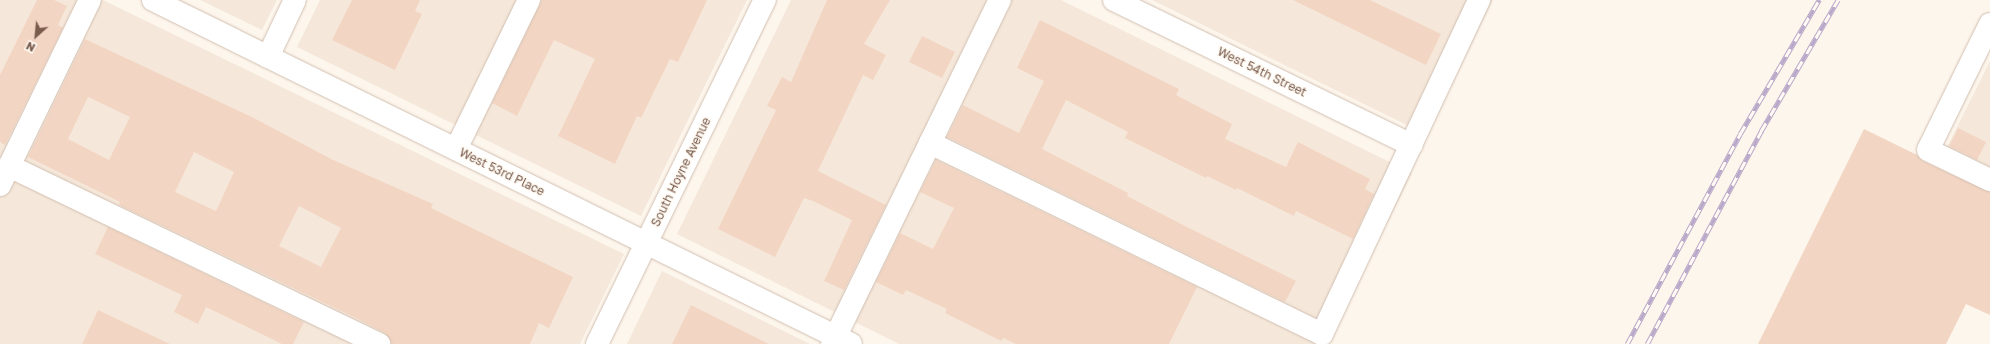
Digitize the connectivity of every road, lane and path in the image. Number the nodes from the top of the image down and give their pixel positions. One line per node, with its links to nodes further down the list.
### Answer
1 (90, 0): 14 (street)
2 (153, 0): 10 (street, West 53rd Place)
3 (295, 0): 10 (street)
4 (529, 0): 13 (street)
5 (765, 0): 17 (street, South Hoyne Avenue)
6 (1000, 0): 11 (street)
7 (1114, 0): 12 (street, West 54th Street)
8 (1479, 0): 12 (street)
9 (1990, 24): 15 (street)
10 (268, 56): 13 (street, West 53rd Place)
11 (930, 143): 12 (street); 18 (street)
12 (1411, 145)
13 (456, 149): 17 (street, West 53rd Place)
14 (9, 166): 16 (street); 19 (street)
15 (1990, 180)
16 (0, 185)
17 (646, 243): 18 (street, West 53rd Place); 20 (street, South Hoyne Avenue)
18 (840, 342)
19 (379, 344)
20 (597, 344)

